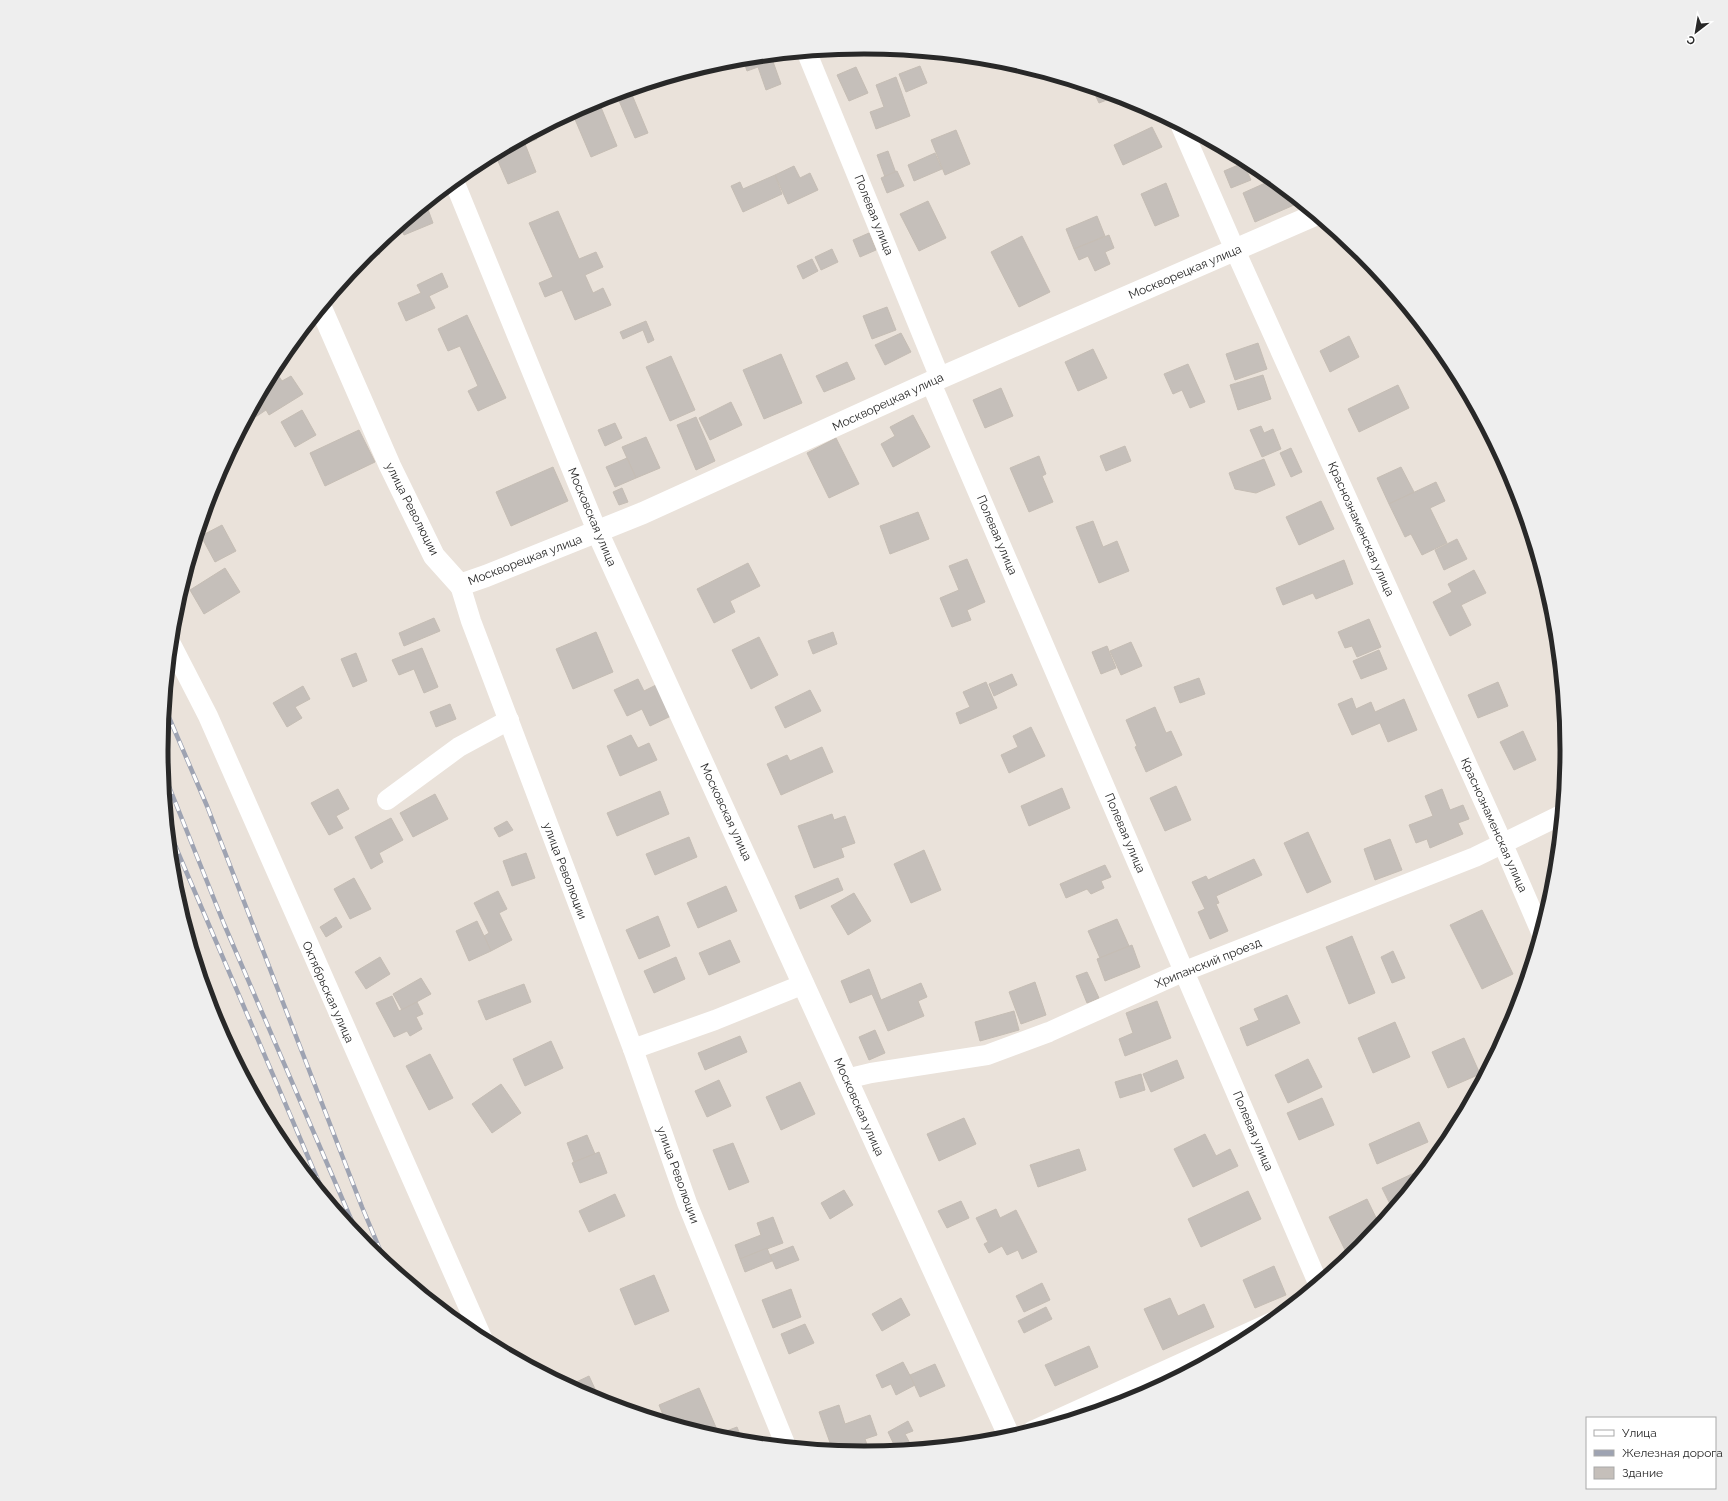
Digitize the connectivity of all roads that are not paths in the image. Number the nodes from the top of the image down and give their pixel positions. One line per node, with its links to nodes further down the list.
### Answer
1 (809, 56): 7 (street, Полевая улица)
2 (1184, 132): 5 (street, Краснознаменская улица)
3 (456, 186): 8 (street, Московская улица)
4 (1311, 217): 5 (street, Москворецкая улица)
5 (1235, 250): 7 (street, Москворецкая улица); 14 (street, Краснознаменская улица)
6 (323, 312): 9 (street, улица Революции)
7 (935, 380): 8 (street, Москворецкая улица); 16 (street, Полевая улица)
8 (597, 531): 9 (street, Москворецкая улица); 17 (street, Московская улица)
9 (460, 585): 11 (street, улица Революции)
10 (175, 651): 21 (street, Октябрьская улица)
11 (508, 720): 12 (street); 18 (street, улица Революции)
12 (388, 800)
13 (1557, 817): 14 (street, Хрипанский проезд)
14 (1502, 842): 15 (street, Краснознаменская улица); 16 (street, Хрипанский проезд)
15 (1538, 926)
16 (1185, 971): 19 (street, Хрипанский проезд); 20 (street, Полевая улица)
17 (804, 984): 18 (street); 19 (street, Московская улица)
18 (632, 1049): 25 (street, улица Революции)
19 (846, 1079): 24 (street, Московская улица)
20 (1316, 1280)
21 (478, 1331)
22 (1241, 1336): 23 (street)
23 (1060, 1418)
24 (1007, 1432)
25 (784, 1442)

